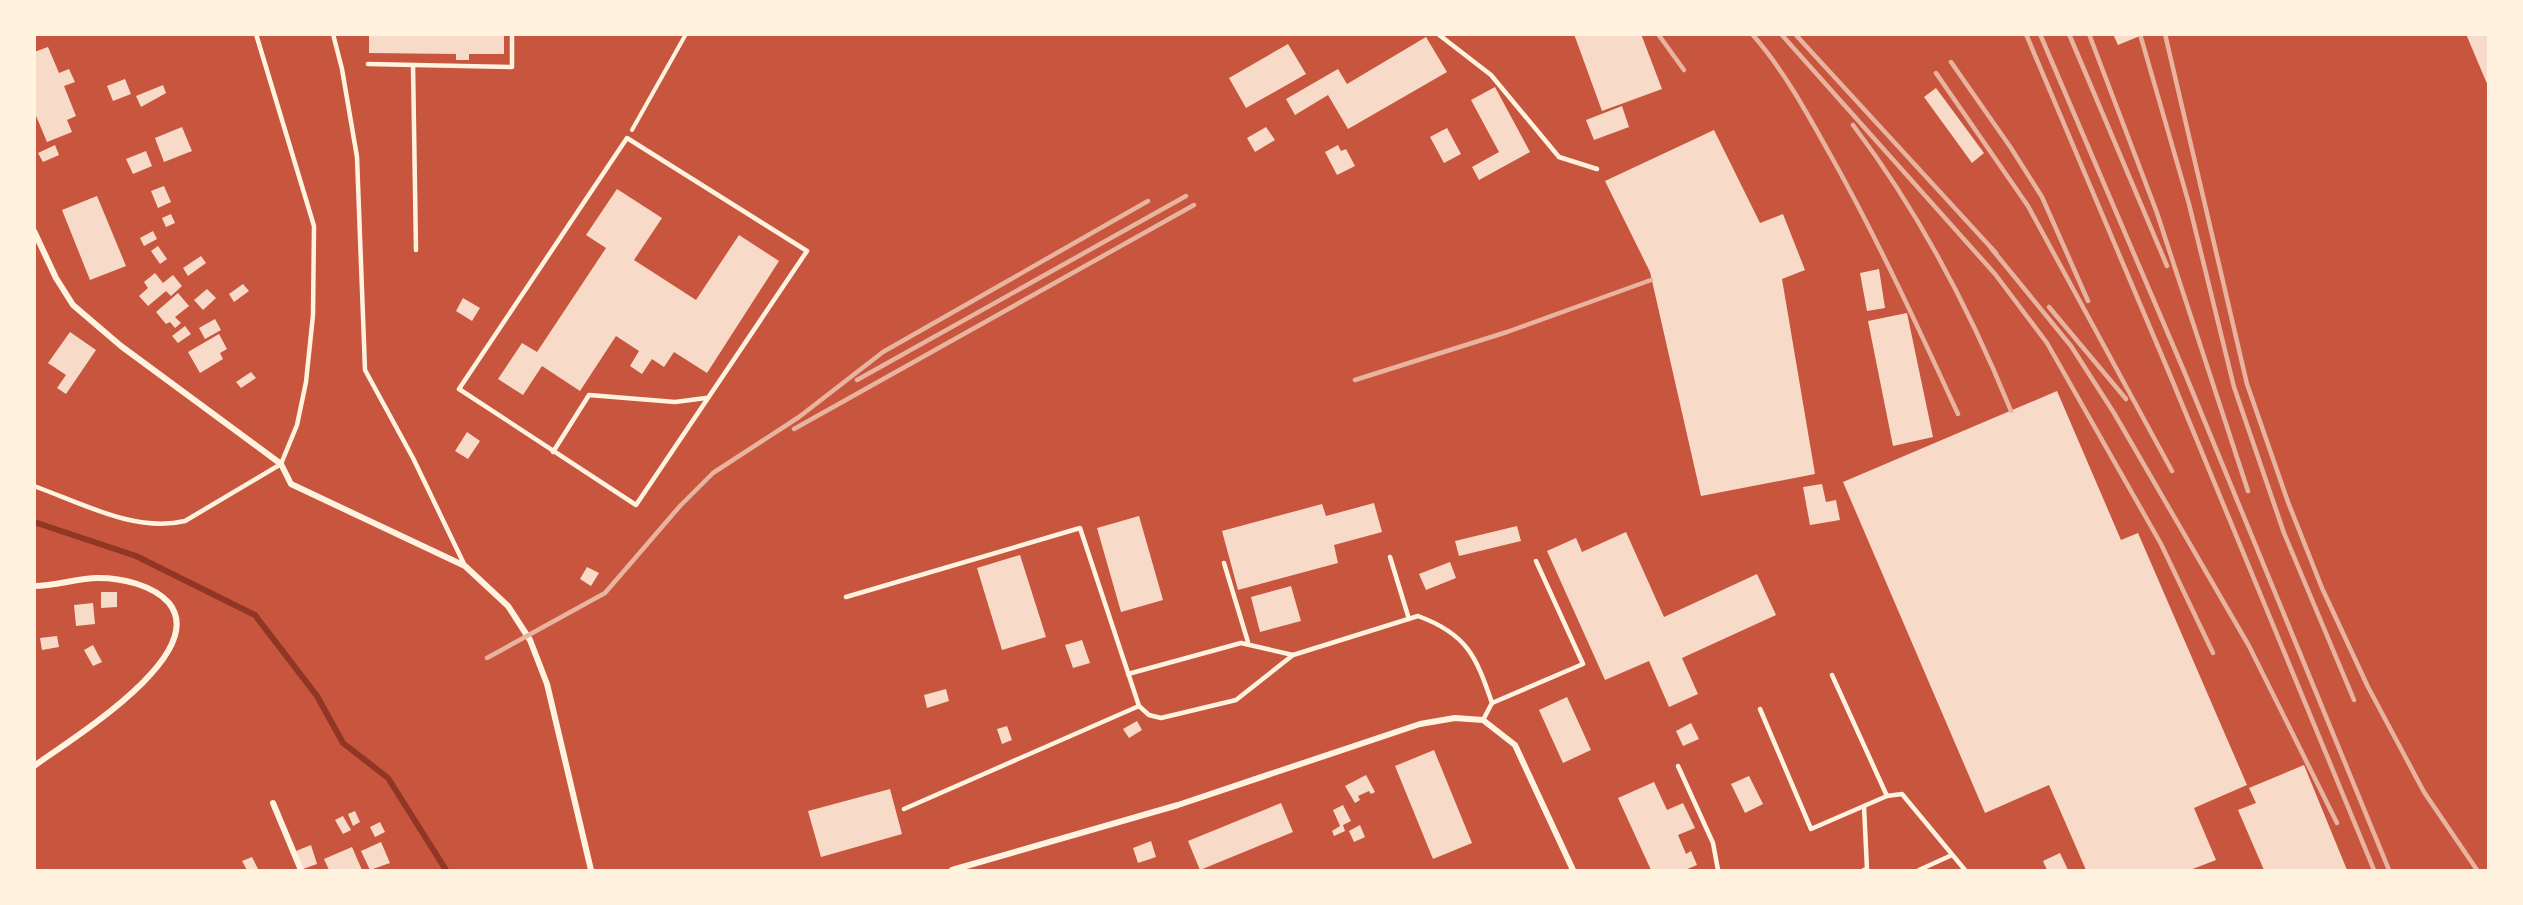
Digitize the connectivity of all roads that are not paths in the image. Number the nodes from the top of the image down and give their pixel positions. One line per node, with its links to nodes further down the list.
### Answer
1 (256, 34): 12 (lane)
2 (333, 34): 17 (lane)
3 (512, 34): 6 (lane)
4 (1438, 34): 7 (lane)
5 (368, 64): 6 (lane)
6 (413, 65): 9 (lane)
7 (1597, 169)
8 (34, 231): 12 (street)
9 (416, 250)
10 (706, 398): 11 (lane); 11 (lane); 11 (lane)
11 (553, 452)
12 (281, 464): 13 (lane); 17 (street)
13 (34, 486)
14 (1390, 557): 20 (lane)
15 (1536, 561): 25 (lane)
16 (1224, 563): 21 (lane)
17 (465, 566): 37 (street)
18 (34, 586): 29 (street)
19 (846, 597): 23 (lane)
20 (1409, 619): 22 (lane); 25 (lane)
21 (1248, 642): 22 (lane); 23 (lane)
22 (1293, 655): 26 (lane)
23 (1128, 674): 26 (lane)
24 (1832, 675): 31 (lane)
25 (1492, 703): 28 (lane)
26 (1139, 706): 34 (lane)
27 (1760, 709): 33 (lane)
28 (1483, 720): 38 (street); 39 (street)
29 (34, 766)
30 (1678, 766): 40 (lane)
31 (1887, 796): 33 (lane); 35 (lane)
32 (273, 803): 36 (street)
33 (1864, 806): 41 (lane)
34 (904, 808)
35 (1952, 855): 42 (lane); 43 (lane)
36 (301, 870)
37 (591, 870)
38 (952, 870)
39 (1573, 870)
40 (1718, 870)
41 (1864, 870)
42 (1919, 870)
43 (1965, 870)

